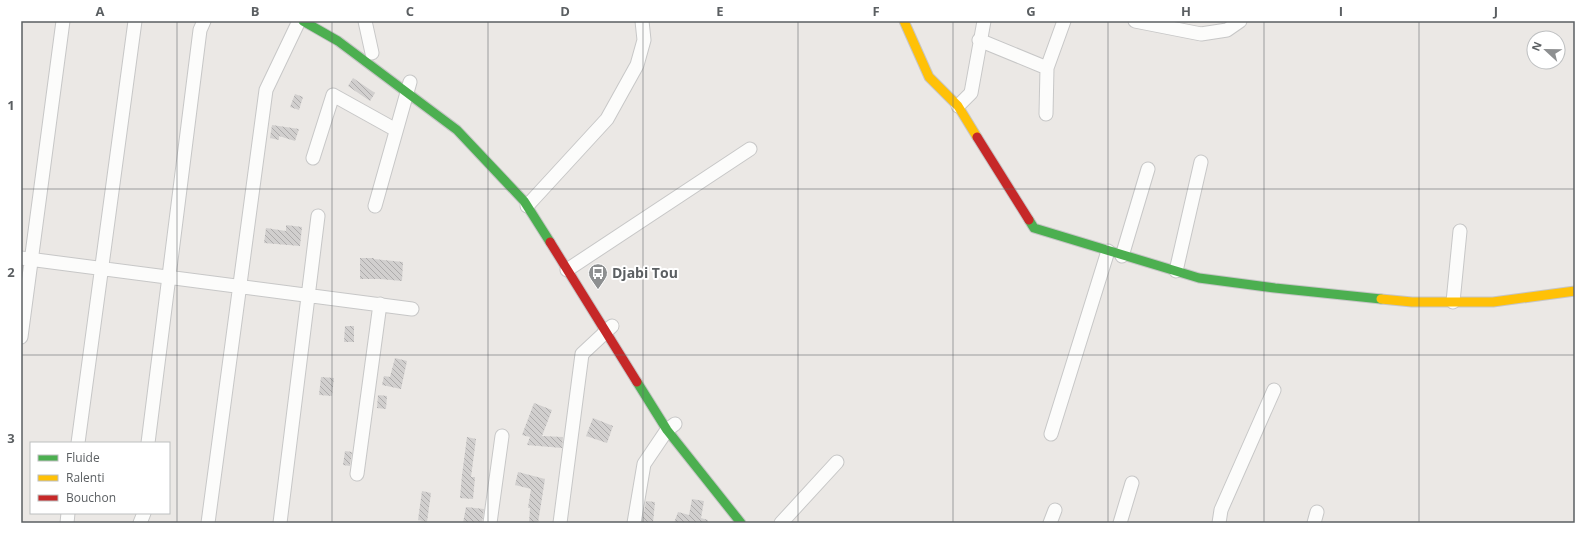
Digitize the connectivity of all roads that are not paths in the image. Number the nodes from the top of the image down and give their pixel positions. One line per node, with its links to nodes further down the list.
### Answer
1 (63, 21): 31 (street)
2 (134, 21): 33 (street)
3 (204, 21): 35 (street)
4 (299, 21): 36 (street)
5 (303, 21): 17 (street)
6 (364, 21): 15 (street)
7 (642, 21): 25 (street)
8 (904, 21): 18 (street)
9 (984, 21): 13 (street)
10 (1064, 21): 16 (street)
11 (1135, 21): 12 (street)
12 (1240, 21)
13 (979, 40): 16 (street); 18 (street)
14 (361, 45): 15 (street)
15 (375, 56)
16 (1048, 68): 19 (street)
17 (409, 84): 20 (street); 25 (street)
18 (958, 106): 29 (street)
19 (1046, 114)
20 (396, 130): 22 (street); 26 (street)
21 (750, 149): 32 (street)
22 (313, 158)
23 (1201, 162): 34 (street)
24 (1148, 169): 30 (street)
25 (532, 200): 32 (street)
26 (375, 206)
27 (318, 216): 38 (street)
28 (1460, 231): 39 (street)
29 (1108, 251): 30 (street); 47 (street)
30 (1122, 256): 34 (street)
31 (26, 258): 33 (street); 43 (street)
32 (571, 264): 42 (street)
33 (101, 268): 35 (street); 49 (street)
34 (1176, 271): 39 (street)
35 (169, 277): 36 (street); 50 (street)
36 (240, 286): 38 (street); 55 (street)
37 (1575, 291): 39 (street)
38 (308, 295): 40 (street); 56 (street)
39 (1453, 302)
40 (380, 304): 41 (street); 52 (street)
41 (412, 308)
42 (609, 329): 44 (street); 46 (street); 58 (street)
43 (21, 337)
44 (646, 378)
45 (1274, 390): 64 (street)
46 (673, 426): 59 (street); 60 (street)
47 (1051, 434)
48 (502, 436): 57 (street)
49 (78, 442)
50 (148, 442)
51 (837, 462): 61 (street)
52 (356, 474)
53 (1132, 483): 63 (street)
54 (1056, 510): 62 (street)
55 (208, 523)
56 (280, 523)
57 (490, 523)
58 (560, 523)
59 (634, 523)
60 (741, 523)
61 (781, 523)
62 (1050, 523)
63 (1120, 523)
64 (1219, 523)

